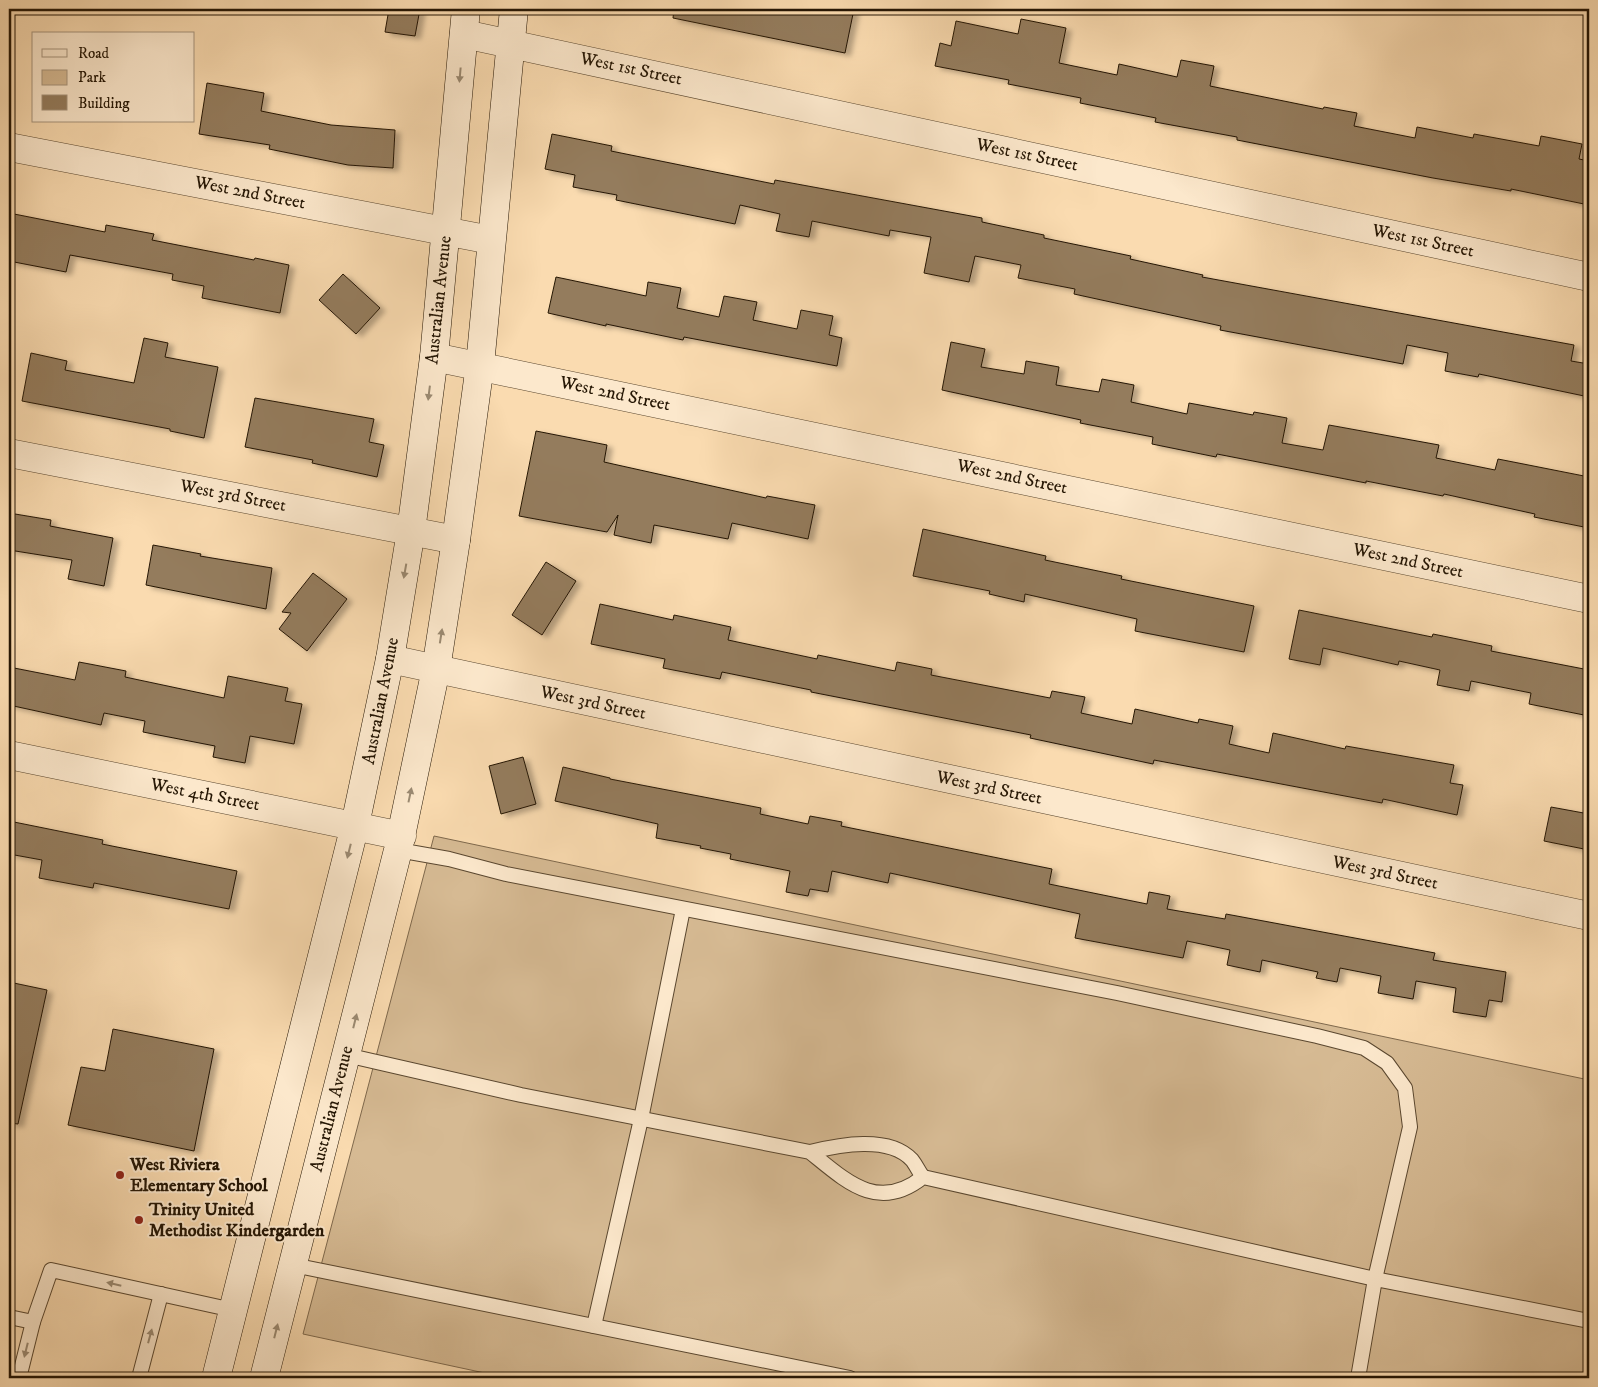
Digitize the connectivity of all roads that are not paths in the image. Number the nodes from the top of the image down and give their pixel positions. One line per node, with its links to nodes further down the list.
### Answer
1 (514, 9): 3 (street, Australian Avenue)
2 (465, 21): 3 (street, West 1st Street); 5 (street, Australian Avenue, one-way to 5)
3 (510, 43): 6 (street, Australian Avenue); 7 (street, West 1st Street)
4 (9, 146): 5 (street, West 2nd Street)
5 (447, 232): 6 (street, West 2nd Street); 8 (street, Australian Avenue)
6 (491, 240): 9 (street, Australian Avenue)
7 (1589, 277)
8 (434, 356): 9 (street, West 2nd Street); 11 (street, Australian Avenue, one-way to 11)
9 (480, 365): 12 (street, Australian Avenue); 13 (street, West 2nd Street)
10 (9, 453): 11 (street, West 3rd Street)
11 (412, 531): 12 (street, West 3rd Street); 14 (street, Australian Avenue, one-way to 14)
12 (456, 540): 15 (street, Australian Avenue, one-way to 12)
13 (1589, 599)
14 (390, 659): 15 (street, West 3rd Street); 17 (street, Australian Avenue)
15 (436, 669): 18 (street, Australian Avenue, one-way to 15); 20 (street, West 3rd Street)
16 (9, 755): 17 (street, West 4th Street)
17 (356, 826): 18 (street, West 4th Street); 28 (street, Australian Avenue, one-way to 28)
18 (400, 843): 19 (lane); 21 (street, Australian Avenue, one-way to 18)
19 (683, 909): 22 (lane); 26 (lane)
20 (1589, 916)
21 (346, 1055): 22 (lane); 25 (street, Australian Avenue)
22 (641, 1119): 23 (lane); 32 (lane)
23 (810, 1152): 24 (lane); 24 (lane)
24 (923, 1177): 26 (lane)
25 (293, 1265): 32 (lane); 36 (street, Australian Avenue, one-way to 25)
26 (1375, 1279): 30 (lane); 38 (lane)
27 (161, 1294): 28 (lane); 31 (lane, one-way to 31); 34 (lane, one-way to 27)
28 (233, 1310): 35 (street, Australian Avenue)
29 (9, 1317): 31 (lane)
30 (1589, 1321)
31 (33, 1322): 33 (lane, one-way to 33)
32 (594, 1326): 37 (lane)
33 (19, 1378)
34 (139, 1378)
35 (216, 1378)
36 (264, 1378)
37 (850, 1378)
38 (1358, 1378)

